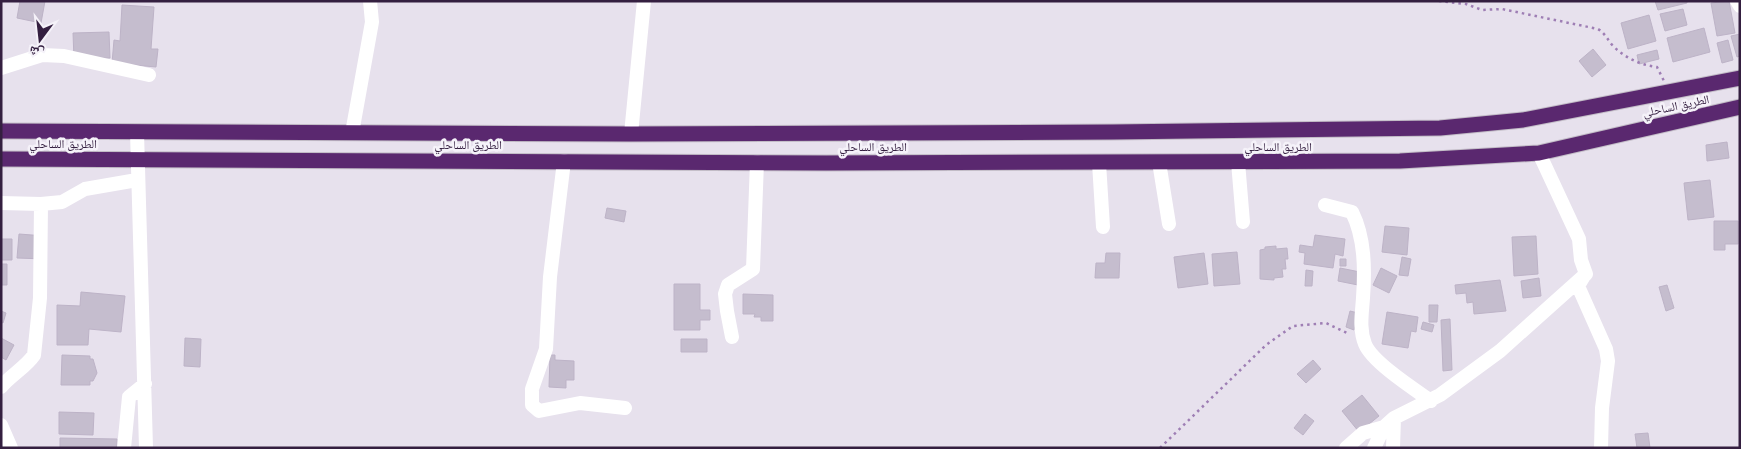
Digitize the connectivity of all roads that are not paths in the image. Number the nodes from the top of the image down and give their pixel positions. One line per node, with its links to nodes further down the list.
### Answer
1 (370, 1): 11 (street)
2 (644, 1): 12 (street)
3 (1737, 1): 4 (street)
4 (1740, 6)
5 (1, 68): 6 (street)
6 (149, 75)
7 (1740, 78): 12 (highway, الطريق الساحلي)
8 (1740, 107): 13 (highway, الطريق الساحلي)
9 (1, 131): 10 (highway, الطريق الساحلي)
10 (137, 132): 11 (highway, الطريق الساحلي); 15 (street)
11 (352, 132): 12 (highway, الطريق الساحلي)
12 (631, 134)
13 (1538, 153): 20 (highway, الطريق الساحلي); 28 (street)
14 (1, 159): 15 (highway, الطريق الساحلي)
15 (137, 160): 16 (highway, الطريق الساحلي); 21 (street)
16 (564, 161): 17 (highway, الطريق الساحلي); 33 (street)
17 (757, 162): 18 (highway, الطريق الساحلي); 29 (street)
18 (1099, 162): 19 (highway, الطريق الساحلي); 27 (street)
19 (1158, 162): 20 (highway, الطريق الساحلي); 26 (street)
20 (1238, 162): 25 (street)
21 (137, 180): 23 (street); 30 (street)
22 (1, 203): 23 (street)
23 (41, 204): 31 (street)
24 (1325, 205): 32 (street)
25 (1243, 222)
26 (1169, 224)
27 (1103, 228)
28 (1586, 274): 32 (street); 42 (street)
29 (732, 337)
30 (145, 384): 37 (street); 38 (street)
31 (1, 387)
32 (1431, 401): 34 (street)
33 (625, 408)
34 (1389, 423): 39 (street); 40 (street); 41 (street)
35 (1, 425): 36 (street)
36 (11, 448)
37 (124, 448)
38 (146, 448)
39 (1346, 448)
40 (1374, 448)
41 (1392, 448)
42 (1601, 448)

